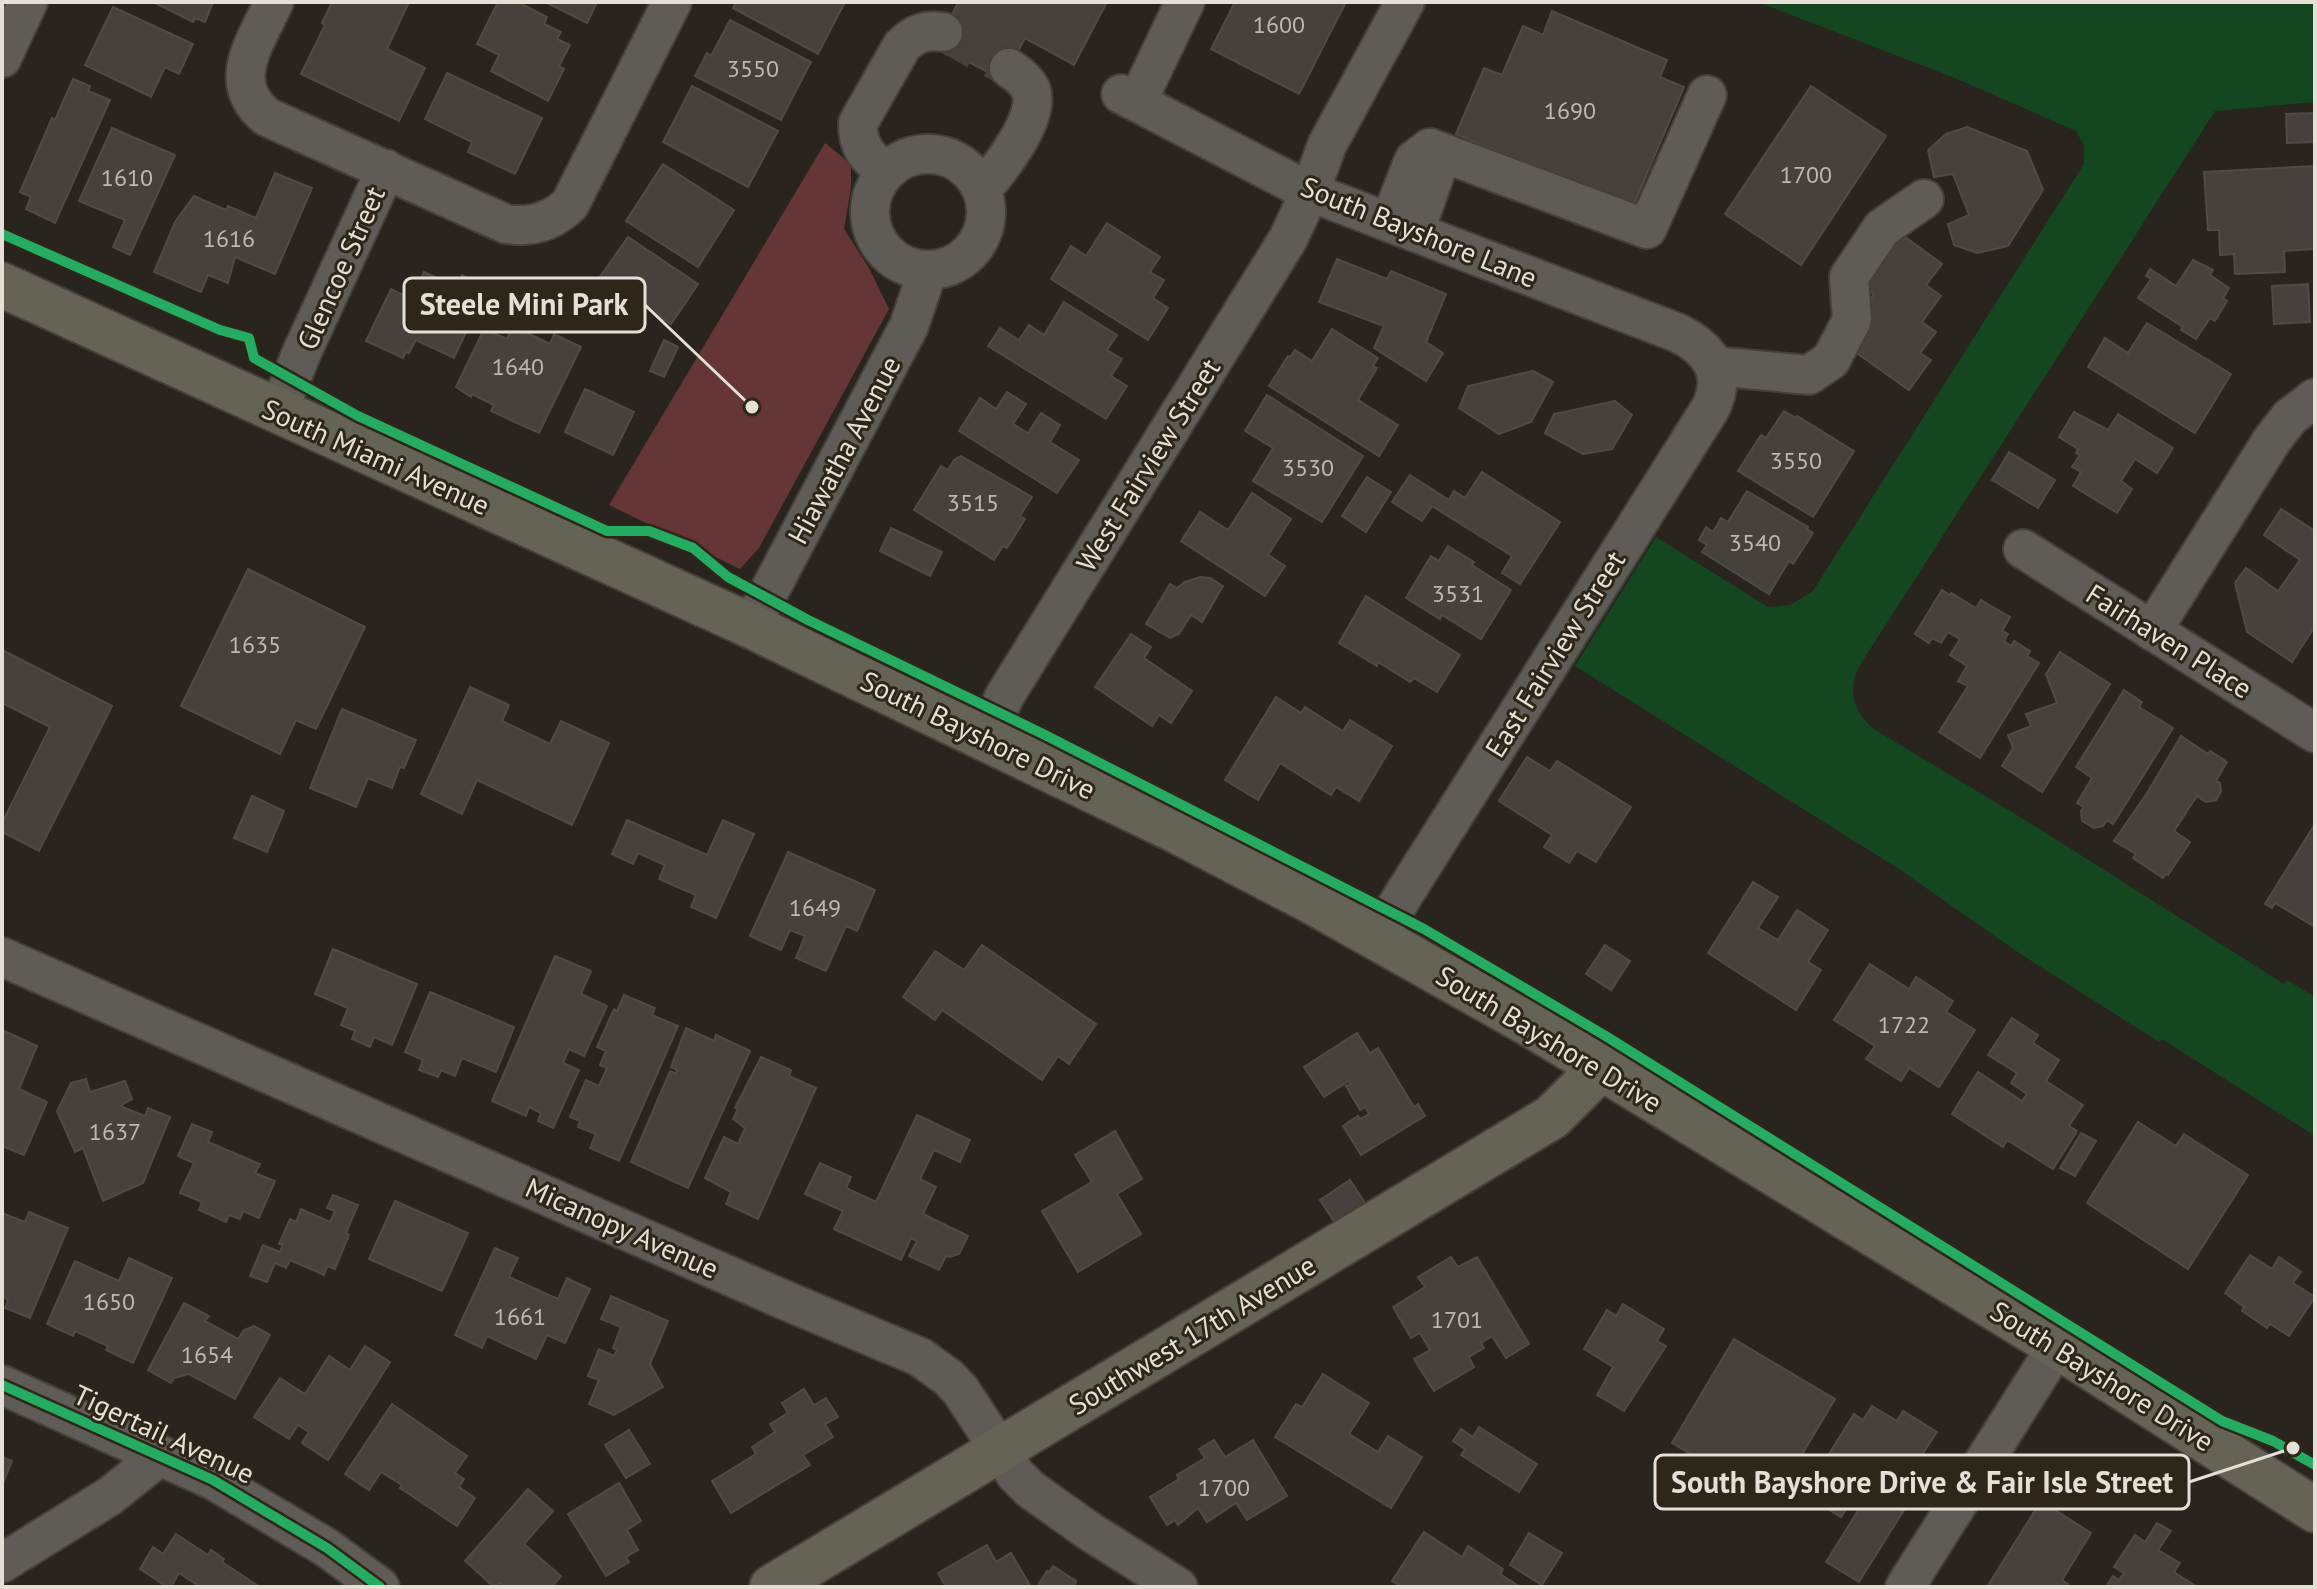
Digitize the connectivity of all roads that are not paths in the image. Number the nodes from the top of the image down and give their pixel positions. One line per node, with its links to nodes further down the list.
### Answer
1 (28, 2): 7 (street)
2 (274, 2): 10 (street)
3 (672, 2): 10 (street)
4 (1185, 2): 13 (street, South Bayshore Lane)
5 (1405, 2): 13 (street, West Fairview Street)
6 (943, 32): 11 (street)
7 (2, 58)
8 (1009, 68): 12 (street)
9 (1707, 95): 15 (street)
10 (386, 169): 20 (street, Glencoe Street)
11 (886, 171): 12 (street); 16 (street)
12 (982, 189): 16 (street)
13 (1310, 192): 15 (street, South Bayshore Lane); 25 (street, West Fairview Street)
14 (1924, 199): 18 (street)
15 (1402, 226): 18 (street, South Bayshore Lane)
16 (928, 270): 22 (street, Hiawatha Avenue)
17 (2, 285): 20 (main road, South Miami Avenue)
18 (1714, 366): 26 (street, East Fairview Street)
19 (2314, 400): 23 (street)
20 (278, 412): 22 (main road, South Miami Avenue)
21 (2023, 549): 23 (street, Fairhaven Place)
22 (751, 626): 25 (main road, South Bayshore Drive)
23 (2152, 631): 24 (street, Fairhaven Place)
24 (2315, 733)
25 (987, 738): 26 (main road, South Bayshore Drive)
26 (1377, 937): 28 (main road, South Bayshore Drive)
27 (2, 957): 31 (street, Micanopy Avenue)
28 (1600, 1069): 29 (main road, South Bayshore Drive); 31 (main road, Southwest 17th Avenue)
29 (2057, 1346): 33 (main road, South Bayshore Drive); 38 (street)
30 (2, 1385): 32 (street, Tigertail Avenue)
31 (1001, 1450): 36 (main road, Southwest 17th Avenue); 37 (street, Micanopy Avenue)
32 (161, 1455): 34 (street); 35 (street, Tigertail Avenue)
33 (2315, 1510)
34 (2, 1563)
35 (380, 1587)
36 (772, 1587)
37 (1178, 1587)
38 (1905, 1587)

